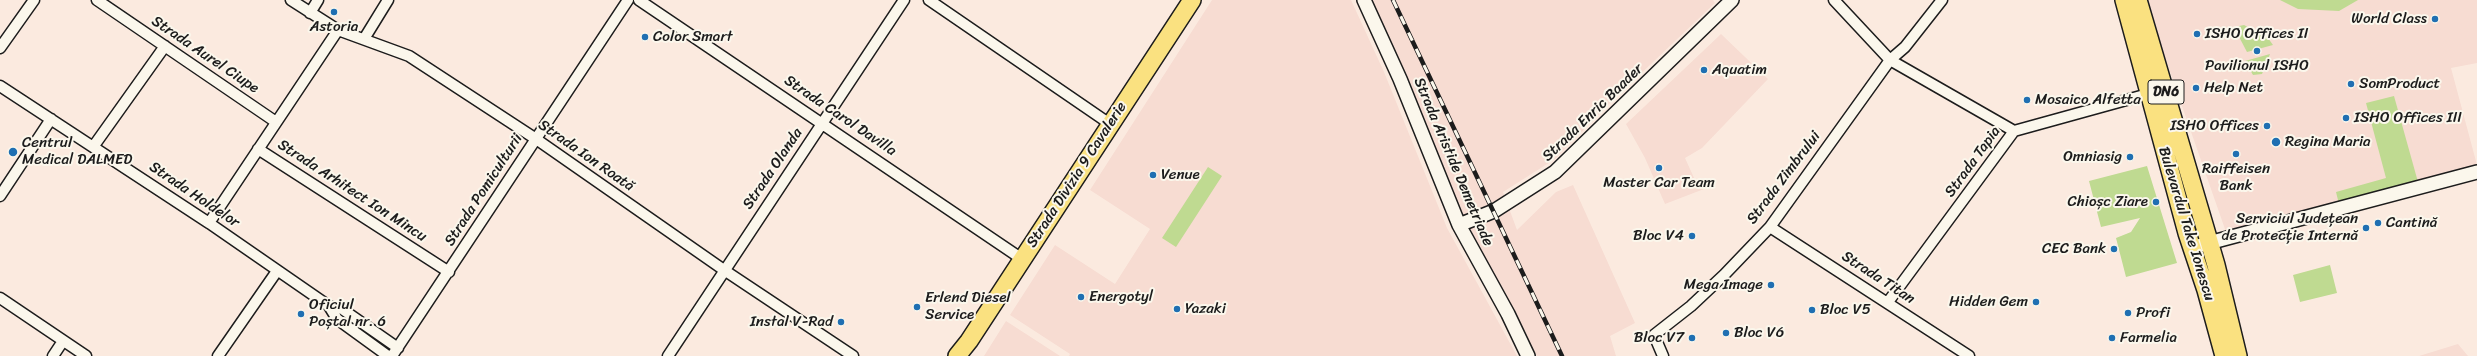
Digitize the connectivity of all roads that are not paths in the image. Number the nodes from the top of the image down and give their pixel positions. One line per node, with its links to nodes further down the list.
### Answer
1 (34, 0): 21 (street)
2 (97, 0): 20 (street, Strada Aurel Ciupe)
3 (291, 0): 17 (street, Strada Ion Roată)
4 (318, 0): 17 (street)
5 (388, 0): 19 (street)
6 (628, 0): 30 (street, Strada Pomiculturii)
7 (639, 0): 27 (street, Strada Carol Davilla)
8 (904, 0): 27 (street, Strada Olanda)
9 (928, 0): 28 (street)
10 (1192, 0): 28 (main road, Strada Divizia 9 Cavalerie)
11 (1364, 0): 36 (street, Strada Aristide Demetriade)
12 (1834, 0): 22 (street)
13 (1942, 0): 22 (street, Strada Zimbrului)
14 (2124, 0): 24 (main road, Bulevardul Take Ionescu / DN6)
15 (2138, 0): 38 (main road, Bulevardul Take Ionescu / DN6)
16 (1725, 3): 36 (street, Strada Enric Baader)
17 (310, 13): 18 (street, Strada Ion Roată)
18 (338, 30): 19 (street, Strada Ion Roată); 26 (street)
19 (364, 39): 30 (street, Strada Ion Roată)
20 (165, 46): 26 (street, Strada Aurel Ciupe); 31 (street)
21 (0, 48)
22 (1890, 60): 29 (street); 37 (street, Strada Zimbrului)
23 (0, 86): 25 (street, Strada Holdelor)
24 (2148, 94): 29 (street, Strada Tapia); 39 (main road, Bulevardul Take Ionescu / DN6)
25 (51, 119): 31 (street, Strada Holdelor); 34 (street)
26 (276, 122): 32 (street)
27 (823, 123): 40 (street, Strada Carol Davilla); 41 (street, Strada Olanda)
28 (1110, 124): 40 (main road, Strada Divizia 9 Cavalerie)
29 (2014, 131): 45 (street, Strada Tapia)
30 (536, 139): 41 (street, Strada Ion Roată); 43 (street, Strada Pomiculturii)
31 (93, 147): 35 (street, Strada Holdelor)
32 (258, 149): 35 (street); 43 (street, Strada Arhitect Ion Mincu)
33 (2477, 172): 38 (street)
34 (0, 196)
35 (209, 223): 42 (street, Strada Holdelor)
36 (1459, 225): 56 (street, Strada Aristide Demetriade)
37 (1770, 227): 45 (street, Strada Titan); 57 (street, Strada Zimbrului)
38 (2210, 243): 39 (street); 60 (main road, Bulevardul Take Ionescu / DN6)
39 (2192, 248): 59 (main road, Bulevardul Take Ionescu / DN6)
40 (1022, 259): 49 (main road, Strada Divizia 9 Cavalerie)
41 (724, 270): 54 (street, Strada Olanda); 55 (street, Strada Ion Roată)
42 (277, 271): 46 (street, Strada Holdelor); 52 (street)
43 (449, 272): 48 (street, Strada Pomiculturii)
44 (0, 298): 47 (street)
45 (1888, 302): 58 (street, Strada Titan)
46 (329, 306): 48 (street, Strada Holdelor); 53 (street, Strada Holdelor)
47 (63, 341): 50 (street); 51 (street)
48 (395, 352)
49 (961, 354)
50 (53, 356)
51 (86, 356)
52 (218, 356)
53 (388, 356)
54 (668, 356)
55 (853, 356)
56 (1528, 356)
57 (1663, 356)
58 (1969, 356)
59 (2224, 356)
60 (2238, 356)

